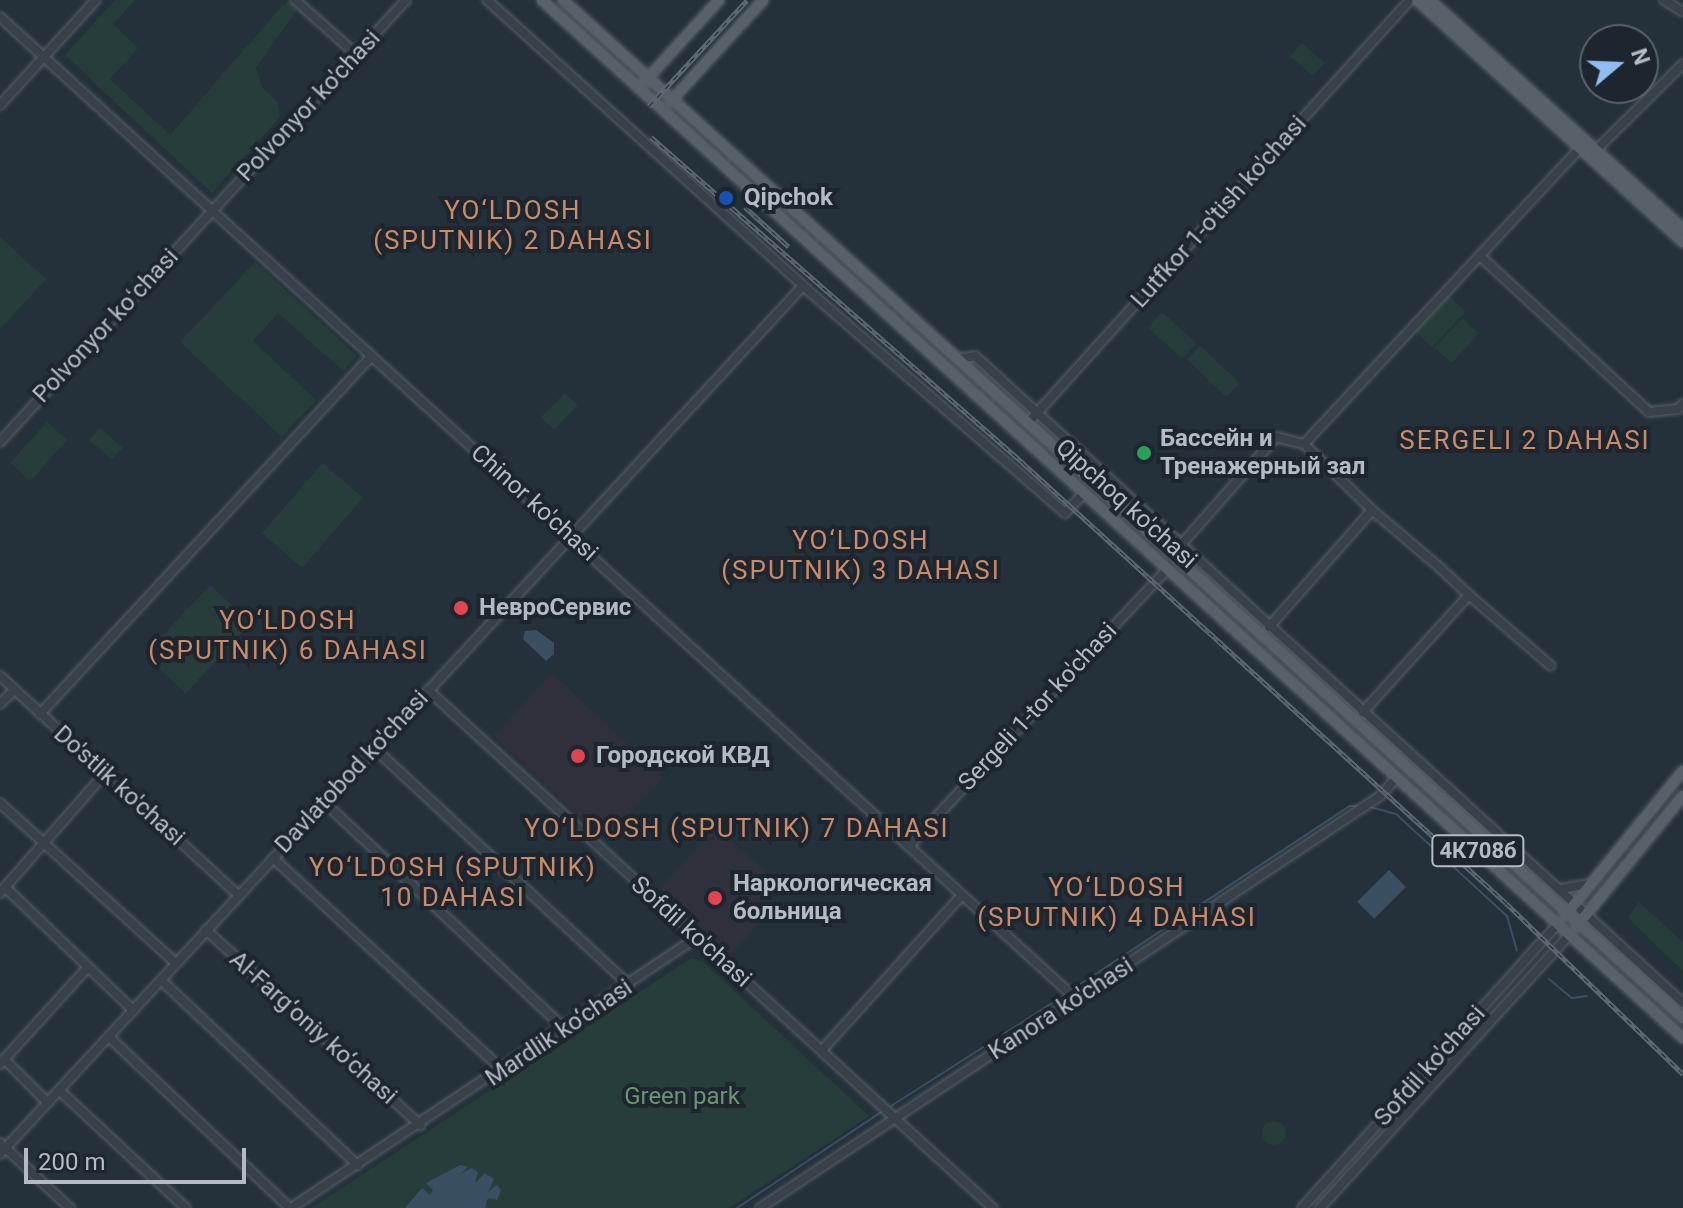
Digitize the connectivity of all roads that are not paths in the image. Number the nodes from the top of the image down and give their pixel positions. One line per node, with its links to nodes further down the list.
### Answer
1 (96, 0): 16 (street)
2 (295, 0): 15 (street)
3 (406, 0): 15 (street, Polvonyor ko'chasi)
4 (487, 0): 31 (street)
5 (542, 0): 19 (main road, Qipchoq ko'chasi)
6 (563, 0): 18 (main road, Qipchoq ko'chasi)
7 (719, 0): 18 (main road)
8 (763, 0): 20 (main road)
9 (1410, 0): 36 (street, Lutfkor 1-o'tish ko'chasi)
10 (1417, 0): 23 (main road)
11 (1430, 0): 23 (main road)
12 (1664, 0): 13 (street)
13 (1683, 12)
14 (0, 17): 16 (street, Chinor ko'chasi)
15 (357, 55): 26 (street, Polvonyor ko'chasi)
16 (44, 57): 21 (street); 26 (street, Chinor ko'chasi)
17 (1683, 64): 24 (street)
18 (648, 78): 19 (main road); 20 (main road, Qipchoq ko'chasi)
19 (639, 88): 22 (main road, Qipchoq ko'chasi)
20 (673, 99): 22 (main road); 25 (main road, Qipchoq ko'chasi)
21 (0, 105)
22 (663, 110): 27 (main road, Qipchoq ko'chasi)
23 (1583, 144): 24 (main road); 30 (street)
24 (1592, 153): 28 (main road); 29 (main road)
25 (783, 201): 27 (main road); 33 (main road, Qipchoq ko'chasi)
26 (212, 211): 32 (street, Chinor ko'chasi); 38 (street, Polvonyor koʻchasi)
27 (774, 211): 34 (main road, Qipchoq ko'chasi)
28 (1683, 229)
29 (1683, 242)
30 (1480, 256): 35 (street); 39 (street)
31 (803, 286): 40 (street); 44 (street, Davlatobod ko'chasi)
32 (371, 356): 44 (street, Chinor ko'chasi); 55 (street)
33 (957, 359): 34 (main road); 36 (street, Qipchoq ko'chasi); 37 (main road, Qipchoq ko'chasi)
34 (948, 369): 40 (main road, Qipchoq ko'chasi)
35 (1683, 404)
36 (1036, 413): 37 (street, Lutfkor 1-o'tish ko'chasi); 45 (street, Qipchoq ko'chasi)
37 (1028, 423): 41 (main road, Qipchoq ko'chasi)
38 (0, 442)
39 (1304, 444): 42 (street); 45 (street)
40 (1084, 493): 43 (main road, Qipchoq ko'chasi)
41 (1114, 501): 43 (main road); 60 (main road, Qipchoq ko'chasi)
42 (1372, 510): 47 (street); 48 (street)
43 (1104, 511): 46 (main road, Qipchoq ko'chasi)
44 (571, 536): 52 (street, Davlatobod ko'chasi); 66 (street, Chinor ko'chasi)
45 (1180, 546): 48 (street, Qipchoq ko'chasi)
46 (1167, 569): 59 (main road, Qipchoq ko'chasi); 66 (street, Sergeli 1-tor ko'chasi)
47 (1469, 595): 49 (street); 54 (street)
48 (1269, 627): 54 (street, Qipchoq ko'chasi)
49 (1551, 666)
50 (0, 676): 51 (street, Do'stlik ko'chasi)
51 (14, 690): 53 (street); 55 (street, Do'stlik ko'chasi)
52 (428, 690): 56 (street, Davlatobod ko'chasi); 80 (street, Sofdil ko'chasi)
53 (0, 704)
54 (1363, 712): 69 (street, Qipchoq ko'chasi)
55 (40, 714): 58 (street, Do'stlik ko'chasi)
56 (374, 748): 63 (street, Davlatobod ko'chasi); 86 (street)
57 (1683, 771): 68 (main road)
58 (105, 773): 65 (street); 72 (street, Do'stlik ko'chasi)
59 (1397, 777): 62 (main road, Qipchoq ko'chasi / 4К708б); 87 (street, Kanora ko'chasi)
60 (1430, 788): 62 (main road); 74 (main road, Qipchoq ko'chasi)
61 (1683, 796): 71 (main road)
62 (1421, 799): 76 (main road, Qipchoq ko'chasi / 4К708б)
63 (324, 802): 67 (street, Davlatobod ko'chasi); 91 (street)
64 (0, 803): 65 (street)
65 (45, 842): 70 (street); 83 (street)
66 (909, 846): 73 (street, Chinor ko'chasi)
67 (273, 858): 72 (street, Davlatobod ko'chasi); 96 (street)
68 (1591, 884): 69 (street); 74 (main road)
69 (1557, 887): 74 (street, Qipchoq ko'chasi)
70 (2, 890): 84 (street)
71 (1603, 894): 75 (main road); 77 (street)
72 (238, 895): 78 (street, Davlatobod ko'chasi)
73 (962, 895): 87 (street, Chinor ko'chasi); 94 (street)
74 (1571, 908): 75 (main road, Qipchoq ko'chasi); 76 (main road)
75 (1582, 919): 76 (main road); 77 (street, Qipchoq ko'chasi); 79 (main road); 90 (main road, Qipchoq ko'chasi)
76 (1558, 924): 79 (main road, Qipchoq ko'chasi); 81 (street, Sofdil ko'chasi)
77 (1600, 928): 88 (street, Qipchoq ko'chasi)
78 (206, 930): 83 (street, Davlatobod ko'chasi); 100 (street, Al-Farg‘oniy ko‘chasi)
79 (1570, 934): 82 (street, Sofdil ko'chasi); 93 (main road, Qipchoq ko'chasi)
80 (696, 938): 86 (street, Mardlik ko‘chasi); 94 (street, Sofdil ko'chasi)
81 (1533, 951): 82 (street); 101 (street, Sofdil ko'chasi)
82 (1545, 961): 102 (street, Sofdil ko'chasi)
83 (176, 963): 85 (street, Davlatobod ko'chasi)
84 (88, 967): 89 (street); 95 (street)
85 (161, 980): 89 (street, Davlatobod ko'chasi); 104 (street)
86 (629, 985): 91 (street, Mardlik ko‘chasi)
87 (1071, 994): 99 (street, Kanora ko'chasi)
88 (1683, 1003)
89 (133, 1010): 92 (street, Davlatobod ko'chasi)
90 (1683, 1018)
91 (565, 1029): 96 (street, Mardlik ko‘chasi)
92 (109, 1037): 97 (street, Davlatobod ko'chasi); 107 (street)
93 (1683, 1038)
94 (822, 1050): 99 (street, Sofdil ko'chasi)
95 (2, 1062): 98 (street)
96 (504, 1071): 100 (street, Mardlik ko‘chasi)
97 (60, 1091): 98 (street, Davlatobod ko'chasi); 106 (street)
98 (48, 1103): 103 (street, Davlatobod ko'chasi)
99 (890, 1112): 108 (street, Kanora ko'chasi); 109 (street, Sofdil ko'chasi)
100 (420, 1125): 104 (street, Mardlik ko‘chasi)
101 (1369, 1133): 102 (street); 110 (street, Sofdil ko'chasi)
102 (1379, 1142): 111 (street, Sofdil ko'chasi)
103 (2, 1148): 105 (street)
104 (357, 1165): 107 (street, Mardlik ko‘chasi)
105 (70, 1208)
106 (186, 1208)
107 (291, 1208)
108 (760, 1208)
109 (993, 1208)
110 (1302, 1208)
111 (1320, 1208)

